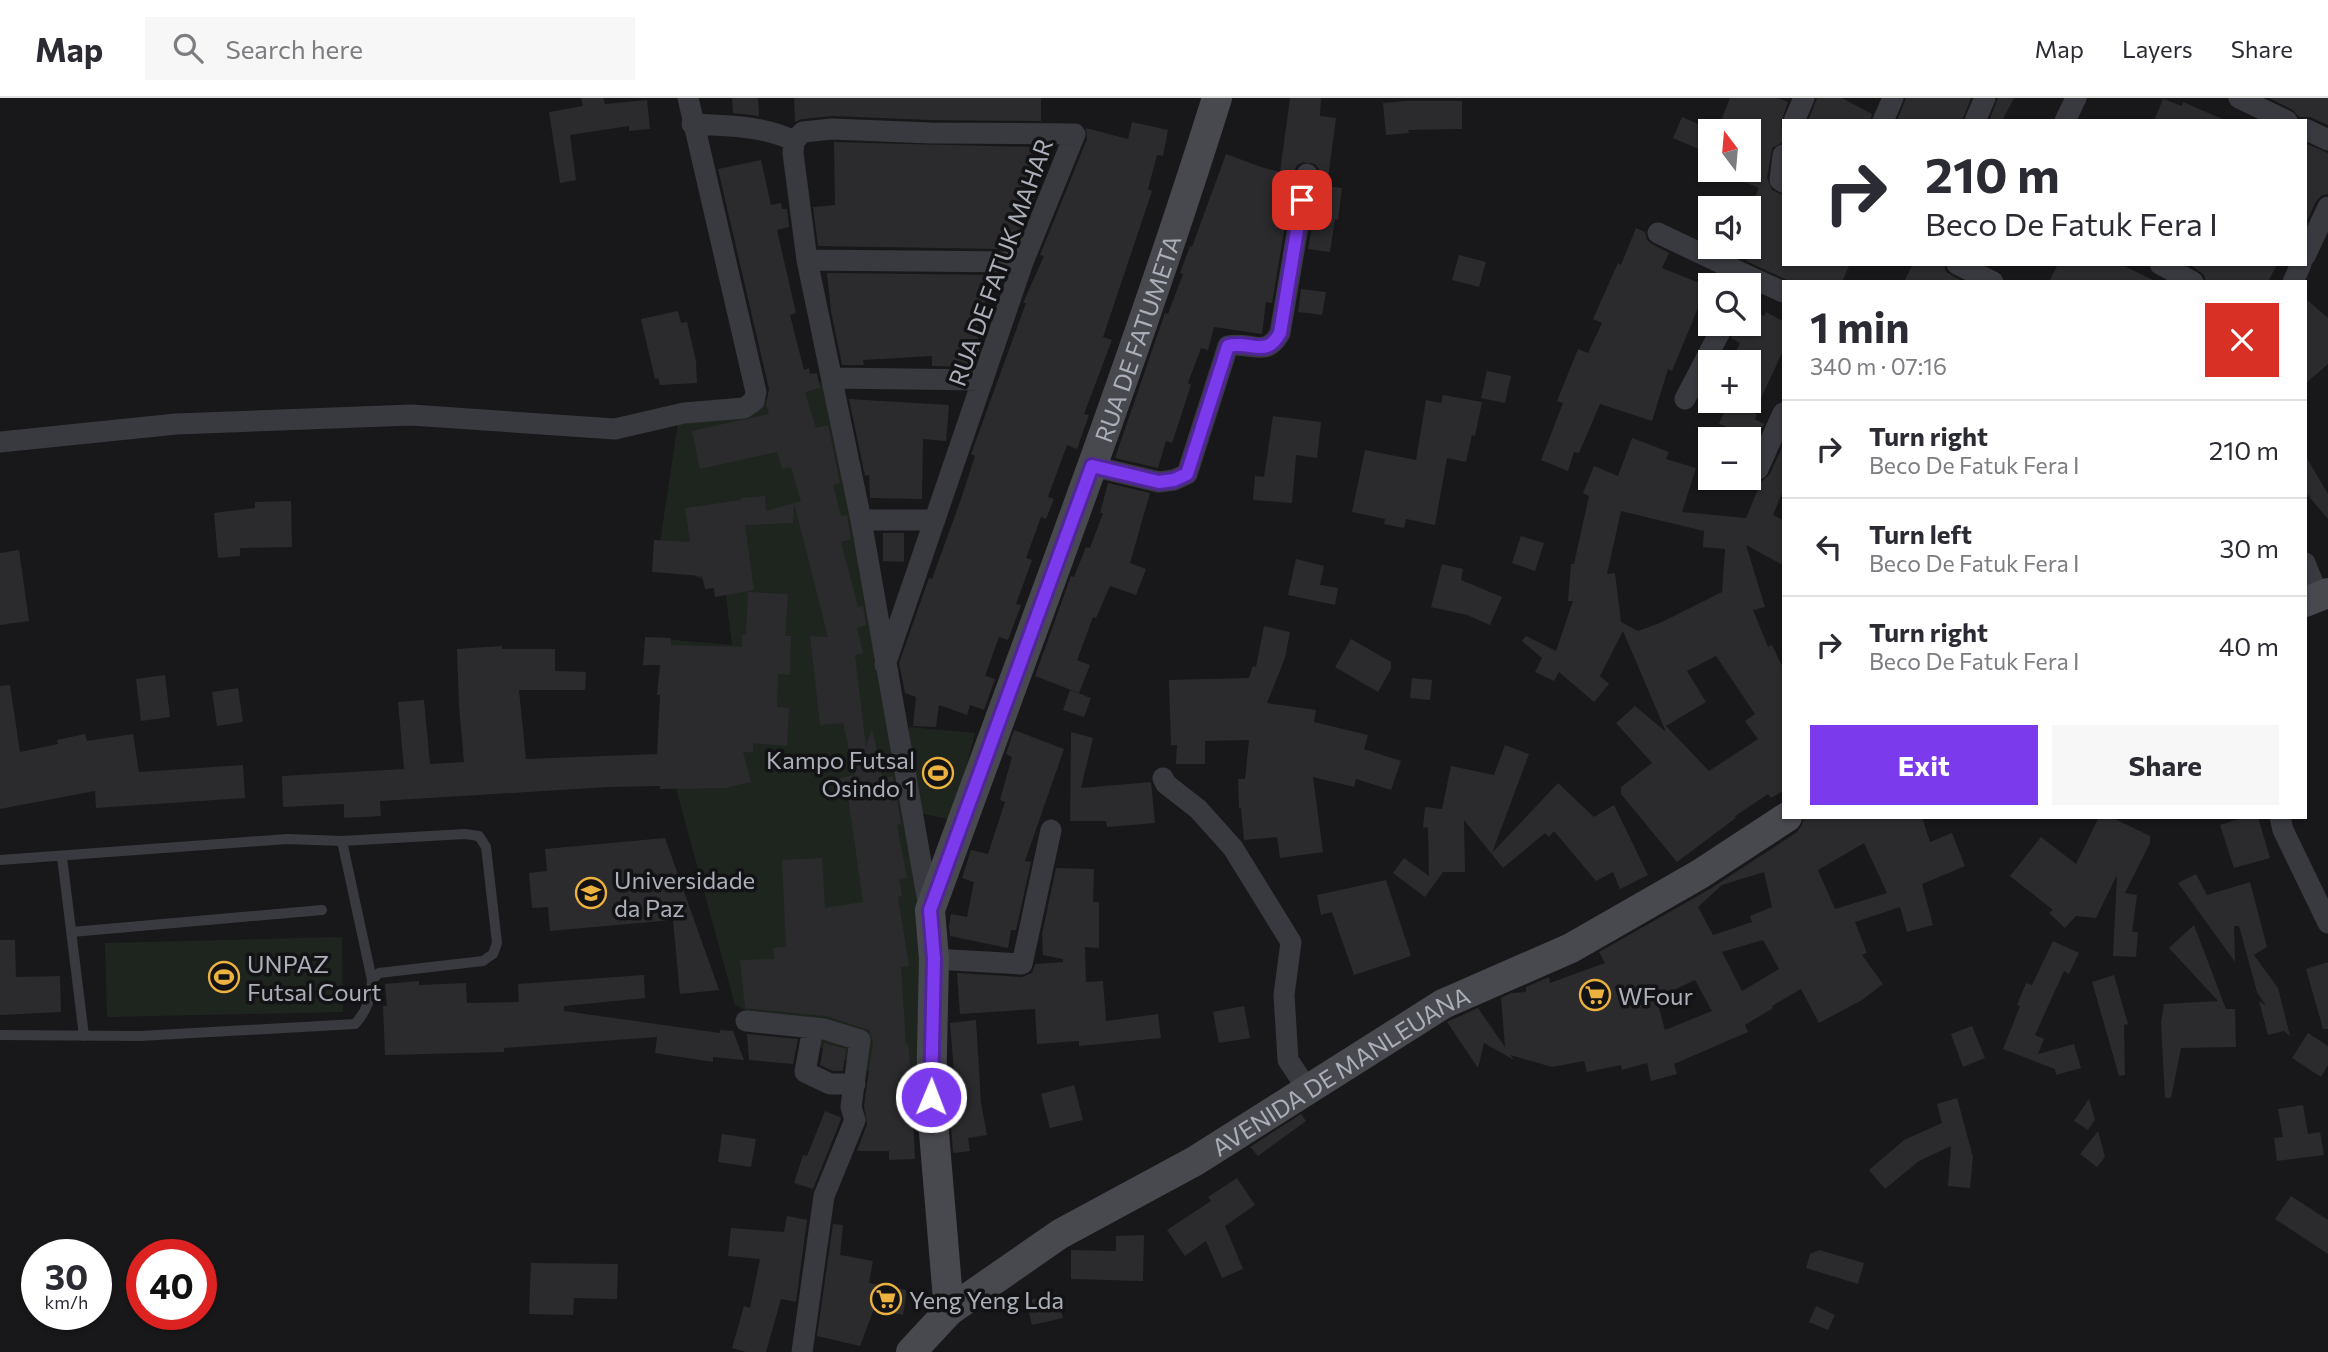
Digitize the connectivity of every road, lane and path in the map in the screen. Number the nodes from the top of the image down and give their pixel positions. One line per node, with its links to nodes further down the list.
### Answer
1 (688, 98): 13 (street)
2 (1217, 98): 39 (street, RUA DE FATUMETA)
3 (1804, 98): 8 (street)
4 (1893, 98): 9 (street)
5 (1985, 98): 10 (street)
6 (2076, 98): 11 (street)
7 (2239, 98): 12 (street)
8 (1795, 119)
9 (1885, 119)
10 (1976, 119)
11 (2066, 119)
12 (2283, 119)
13 (692, 124): 16 (street); 37 (street)
14 (2307, 130): 15 (street)
15 (2328, 140)
16 (794, 141): 23 (street, RUA DE FATUK MAHAR); 24 (street, RUA DE FATUK MAHAR)
17 (1782, 163): 19 (street)
18 (1307, 174): 39 (street)
19 (1782, 181)
20 (2328, 207): 22 (street)
21 (1658, 233): 27 (street)
22 (2307, 252)
23 (807, 260): 24 (street); 33 (street, RUA DE FATUK MAHAR)
24 (1023, 262): 34 (street, RUA DE FATUK MAHAR)
25 (1963, 266): 28 (street)
26 (2164, 266): 29 (street)
27 (1731, 273)
28 (1994, 276)
29 (2189, 280)
30 (1761, 285): 31 (street)
31 (1782, 292)
32 (1718, 336): 35 (street)
33 (833, 378): 34 (street); 40 (street, RUA DE FATUK MAHAR)
34 (983, 380): 41 (street, RUA DE FATUK MAHAR)
35 (1685, 399)
36 (1782, 415): 38 (street)
37 (0, 442)
38 (1761, 462)
39 (1092, 466): 53 (street, RUA DE FATUMETA)
40 (861, 520): 41 (street); 44 (street, RUA DE FATUK MAHAR)
41 (934, 520): 44 (street, RUA DE FATUK MAHAR)
42 (2307, 569): 43 (street)
43 (2317, 598)
44 (885, 665): 53 (street, RUA DE FATUK MAHAR)
45 (1163, 778): 63 (street)
46 (1784, 819): 63 (street, AVENIDA DE MANLEUANA)
47 (2280, 819): 54 (street)
48 (1051, 830): 56 (street)
49 (342, 841): 50 (lane); 57 (lane); 57 (lane)
50 (62, 857): 51 (lane); 55 (lane)
51 (0, 860)
52 (322, 910): 55 (lane)
53 (930, 910): 56 (street, RUA DE FATUMETA)
54 (2328, 923)
55 (72, 932): 61 (lane)
56 (934, 959): 64 (street, RUA DE FATUMETA)
57 (372, 980): 61 (lane)
58 (746, 1021): 59 (street)
59 (813, 1028): 62 (street); 62 (street)
60 (0, 1035): 61 (lane)
61 (84, 1036)
62 (855, 1084): 65 (street)
63 (1308, 1090): 64 (street, AVENIDA DE MANLEUANA)
64 (949, 1311): 66 (street, AVENIDA DE MANLEUANA)
65 (802, 1352)
66 (912, 1352)

